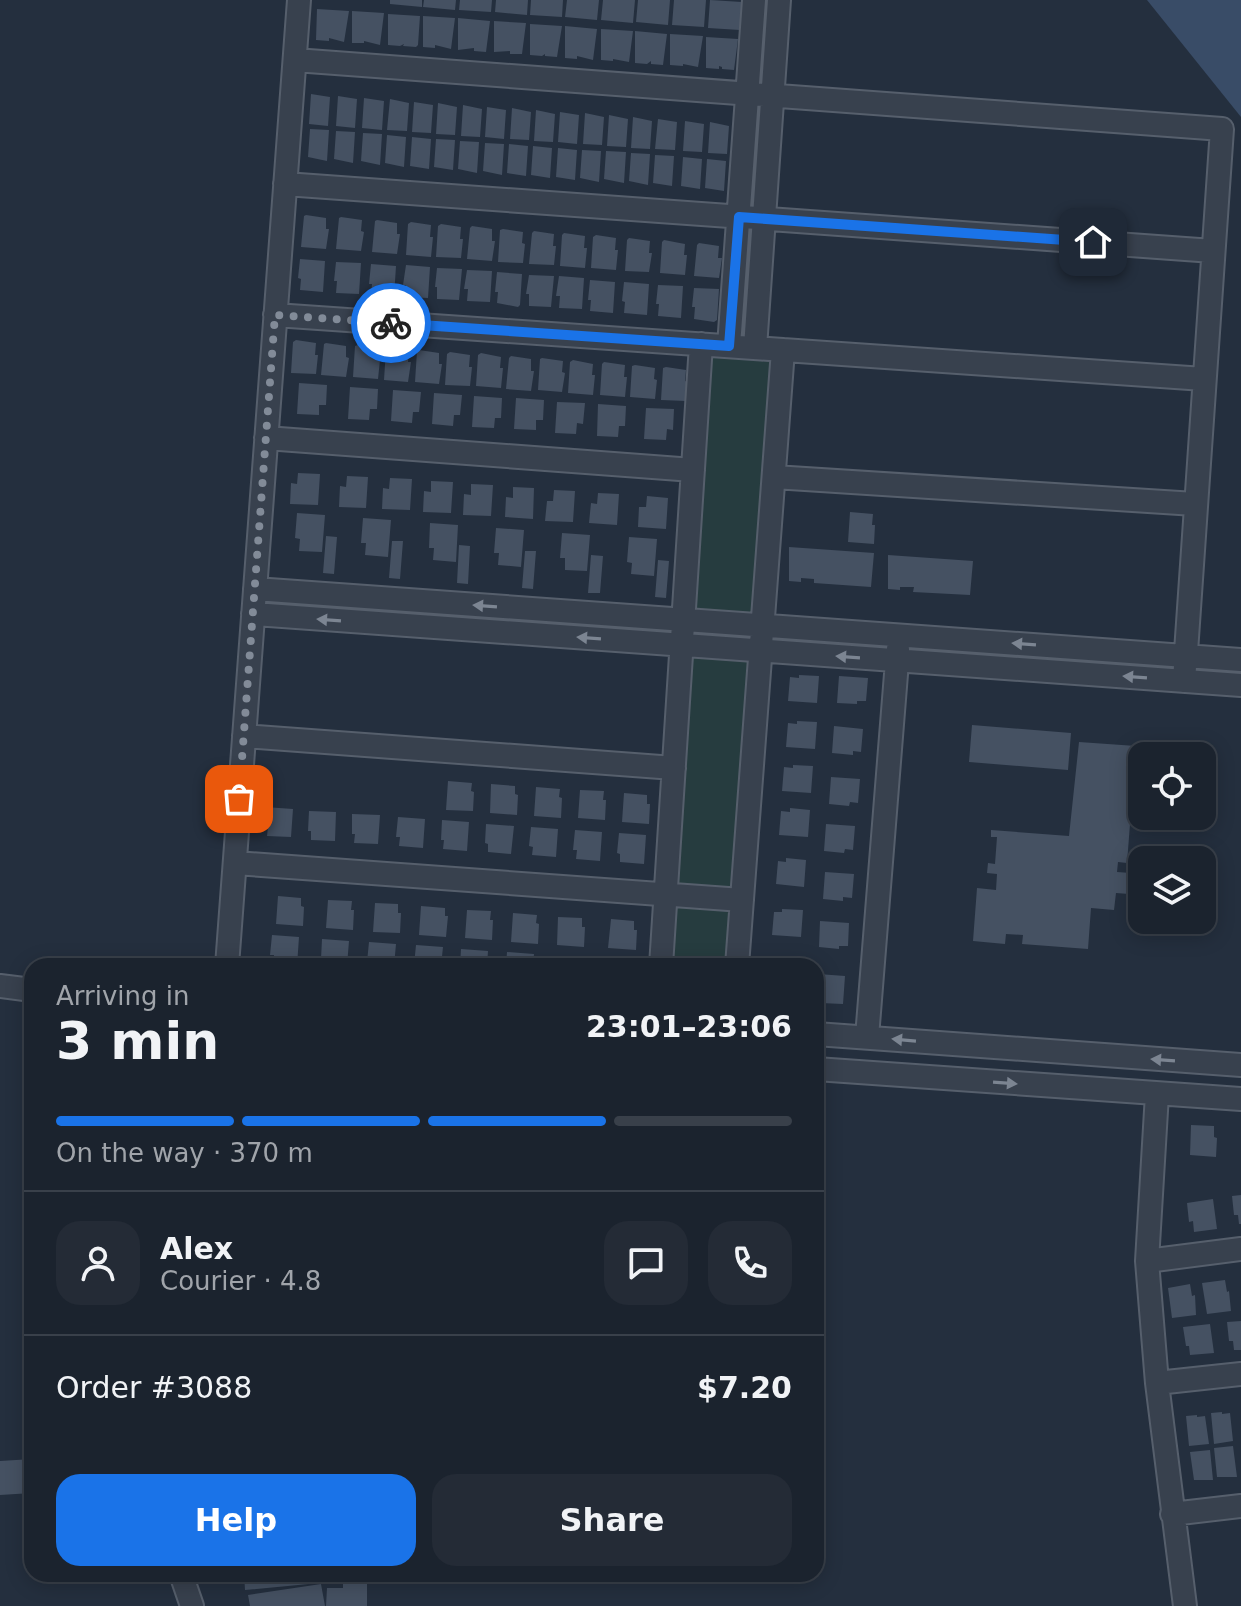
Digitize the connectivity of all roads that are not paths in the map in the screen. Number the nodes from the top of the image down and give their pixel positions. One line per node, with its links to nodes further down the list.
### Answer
1 (299, 0): 4 (street)
2 (754, 0): 5 (street)
3 (779, 0): 6 (street)
4 (295, 60): 5 (street); 7 (street)
5 (747, 94): 6 (street); 8 (street)
6 (773, 95): 9 (street); 10 (street)
7 (285, 184): 8 (street); 11 (street)
8 (739, 217): 9 (street); 13 (street)
9 (764, 219): 10 (street); 14 (street)
10 (1213, 251): 16 (street)
11 (275, 315): 12 (street); 17 (street)
12 (701, 344): 13 (street); 18 (street)
13 (729, 346): 14 (street)
14 (755, 348): 15 (street)
15 (783, 350): 16 (street); 19 (street)
16 (1204, 379): 20 (street)
17 (266, 438): 18 (street); 21 (street)
18 (693, 470): 23 (street)
19 (774, 477): 20 (street); 24 (street)
20 (1195, 504): 28 (street)
21 (255, 589): 22 (street); 23 (street, one-way to 21)
22 (253, 614): 26 (street, one-way to 22); 33 (street)
23 (683, 620): 24 (street); 26 (street)
24 (762, 626): 25 (street); 27 (street)
25 (899, 636): 28 (street, one-way to 25); 30 (street)
26 (682, 645): 27 (street); 34 (street)
27 (760, 651): 30 (street, one-way to 27); 37 (street)
28 (1186, 656): 29 (street); 31 (street)
29 (1241, 660)
30 (897, 661): 31 (street, one-way to 30); 44 (street)
31 (1184, 681): 32 (street)
32 (1241, 685)
33 (244, 736): 34 (street); 35 (street)
34 (674, 768): 36 (street)
35 (235, 863): 36 (street); 38 (street)
36 (666, 894): 37 (street); 39 (street)
37 (742, 900): 40 (street)
38 (228, 958)
39 (662, 958)
40 (738, 958)
41 (0, 986): 42 (street)
42 (24, 989)
43 (824, 1034): 44 (street)
44 (867, 1037): 45 (street, one-way to 44)
45 (1125, 1057): 46 (street, one-way to 45); 48 (street)
46 (1241, 1065)
47 (824, 1070): 48 (street, one-way to 48)
48 (1123, 1092): 49 (street)
49 (1157, 1094): 50 (street); 52 (street)
50 (1241, 1099)
51 (1241, 1249): 52 (street)
52 (1147, 1261): 54 (street)
53 (1241, 1374): 54 (street)
54 (1157, 1383): 56 (street)
55 (1241, 1506): 56 (street)
56 (1172, 1514): 59 (street)
57 (184, 1582): 58 (street)
58 (192, 1606)
59 (1185, 1606)

